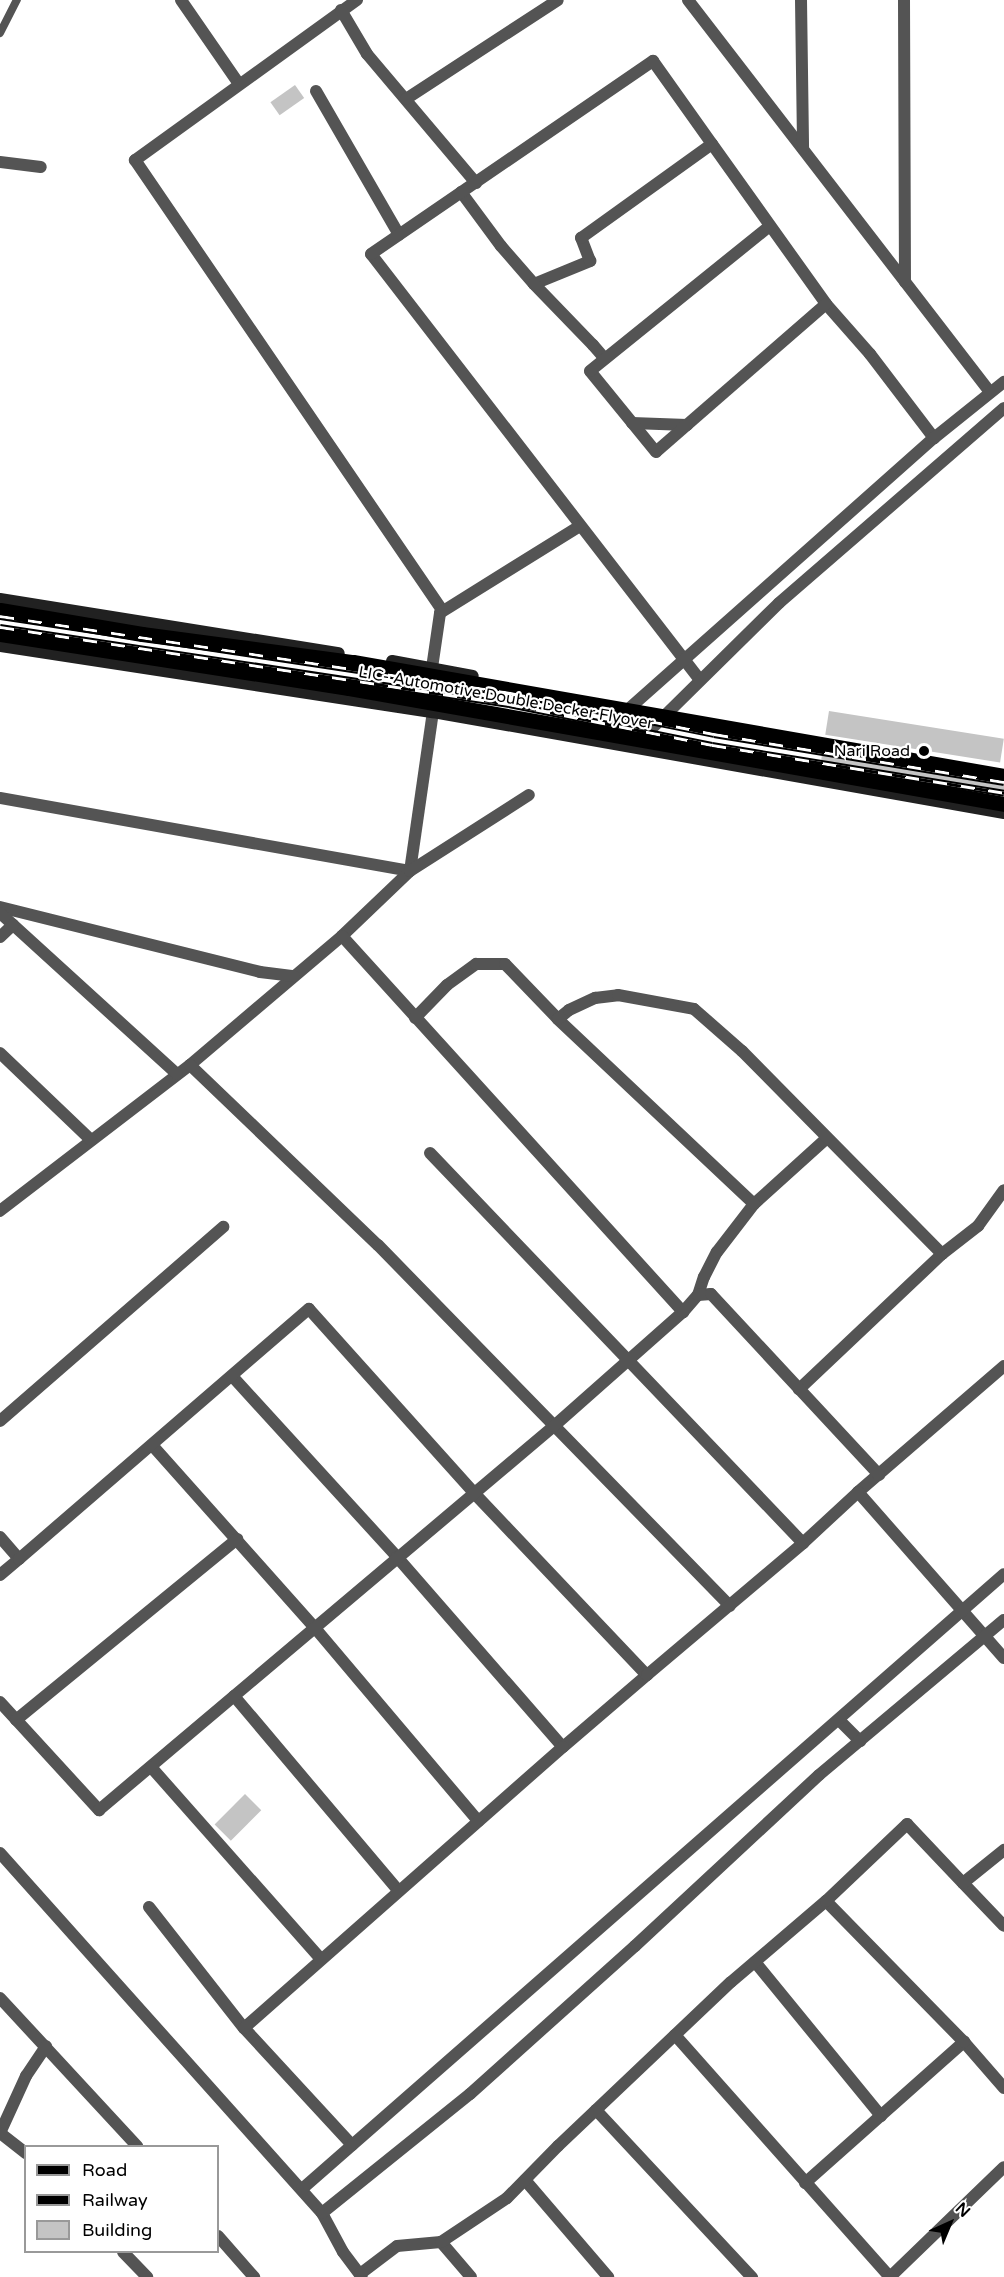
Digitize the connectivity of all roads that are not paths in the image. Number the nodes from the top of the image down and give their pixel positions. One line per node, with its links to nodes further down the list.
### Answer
1 (17, 0): 9 (lane)
2 (181, 0): 10 (street)
3 (357, 0): 8 (street)
4 (558, 0): 12 (street)
5 (801, 0): 14 (street)
6 (904, 0): 21 (street)
7 (692, 3): 14 (street)
8 (341, 10): 10 (street); 12 (street)
9 (0, 33)
10 (239, 84): 34 (street)
11 (316, 91): 20 (street)
12 (406, 99): 17 (street)
13 (712, 144): 17 (street); 19 (street); 22 (street)
14 (803, 149): 21 (street)
15 (0, 162): 16 (street)
16 (41, 167)
17 (476, 183): 18 (street)
18 (461, 192): 20 (street); 22 (street)
19 (770, 226): 23 (street); 24 (street)
20 (399, 235): 31 (street)
21 (905, 282): 26 (street)
22 (534, 284): 24 (street)
23 (826, 304): 29 (street); 30 (street)
24 (604, 359): 28 (street)
25 (1004, 382): 26 (street)
26 (990, 392): 27 (street); 30 (street)
27 (1004, 407): 39 (street)
28 (632, 423): 29 (street); 29 (street)
29 (687, 425)
30 (934, 438): 37 (street)
31 (580, 526): 34 (street); 37 (street)
32 (0, 599): 38 (main road)
33 (0, 610): 46 (main road, LIC- Automotive Double Decker Flyover)
34 (442, 610): 38 (street)
35 (0, 634): 49 (main road, LIC- Automotive Double Decker Flyover)
36 (0, 646): 41 (main road)
37 (684, 659): 39 (street); 40 (street)
38 (432, 668): 40 (main road); 41 (street)
39 (700, 680): 42 (street)
40 (633, 705): 42 (main road); 43 (street)
41 (433, 712): 43 (main road); 51 (street)
42 (668, 712): 44 (street); 45 (main road)
43 (594, 740): 44 (main road)
44 (633, 747): 50 (main road)
45 (1004, 770)
46 (1004, 776)
47 (529, 795): 51 (street)
48 (0, 798): 51 (street)
49 (1004, 804)
50 (1004, 813)
51 (410, 871): 55 (street)
52 (0, 907): 57 (street)
53 (0, 913): 54 (street)
54 (13, 926): 56 (street); 62 (street)
55 (342, 936): 57 (street); 58 (street)
56 (0, 937)
57 (294, 976): 61 (street)
58 (415, 1018): 59 (street); 72 (street)
59 (558, 1019): 63 (street); 68 (street)
60 (0, 1053): 64 (street)
61 (189, 1065): 62 (street); 78 (street)
62 (177, 1074): 64 (street)
63 (827, 1138): 68 (street); 70 (street)
64 (91, 1140): 67 (street)
65 (430, 1153): 73 (street)
66 (1004, 1190): 70 (street)
67 (3, 1204)
68 (754, 1204): 71 (street)
69 (224, 1227): 77 (street)
70 (942, 1254): 76 (street)
71 (698, 1295): 72 (street); 76 (street)
72 (683, 1312): 73 (street)
73 (628, 1360): 78 (street); 85 (street)
74 (1004, 1366): 80 (street)
75 (232, 1376): 79 (street); 82 (street); 86 (street)
76 (799, 1389): 80 (street)
77 (0, 1421)
78 (554, 1426): 82 (street); 90 (street)
79 (152, 1444): 84 (street); 87 (street)
80 (879, 1475): 81 (street)
81 (858, 1492): 85 (street); 91 (street)
82 (474, 1493): 86 (street); 96 (street)
83 (0, 1537): 87 (street)
84 (237, 1539): 93 (street); 99 (street)
85 (804, 1543): 90 (street)
86 (397, 1557): 93 (street); 102 (street)
87 (19, 1558): 89 (street)
88 (1004, 1574): 91 (street)
89 (0, 1575)
90 (730, 1606): 96 (street)
91 (963, 1610): 94 (street); 100 (street)
92 (1004, 1620): 94 (street)
93 (315, 1628): 97 (street); 104 (street)
94 (985, 1637): 95 (street); 101 (street)
95 (1004, 1658)
96 (647, 1675): 102 (street)
97 (234, 1696): 103 (street); 108 (street)
98 (0, 1702): 99 (street)
99 (16, 1720): 103 (street)
100 (839, 1720): 101 (street); 124 (street)
101 (860, 1741): 130 (street)
102 (562, 1747): 104 (street)
103 (151, 1767): 112 (street)
104 (478, 1821): 108 (street)
105 (1004, 1850): 107 (street)
106 (0, 1853): 129 (street)
107 (963, 1883): 109 (street); 111 (street)
108 (399, 1891): 112 (street)
109 (826, 1901): 113 (street); 117 (street)
110 (149, 1907): 115 (street)
111 (1004, 1926)
112 (321, 1959): 115 (street)
113 (755, 1962): 116 (street); 121 (street)
114 (0, 1998): 118 (street)
115 (244, 2028): 124 (street)
116 (675, 2036): 120 (street); 128 (street)
117 (964, 2042): 119 (street); 121 (street)
118 (46, 2046): 122 (street); 123 (street)
119 (1004, 2088)
120 (596, 2110): 127 (street); 139 (street)
121 (881, 2116): 128 (street)
122 (0, 2133): 125 (street)
123 (136, 2145)
124 (352, 2145): 129 (street)
125 (24, 2151)
126 (1003, 2169): 140 (street)
127 (525, 2180): 132 (street); 138 (street)
128 (805, 2183): 140 (street)
129 (302, 2189): 130 (street)
130 (322, 2213): 134 (street)
131 (219, 2237): 136 (street)
132 (441, 2242): 134 (street); 137 (street)
133 (124, 2253): 135 (street)
134 (361, 2276)
135 (147, 2277)
136 (255, 2277)
137 (471, 2277)
138 (608, 2277)
139 (753, 2277)
140 (890, 2277)

